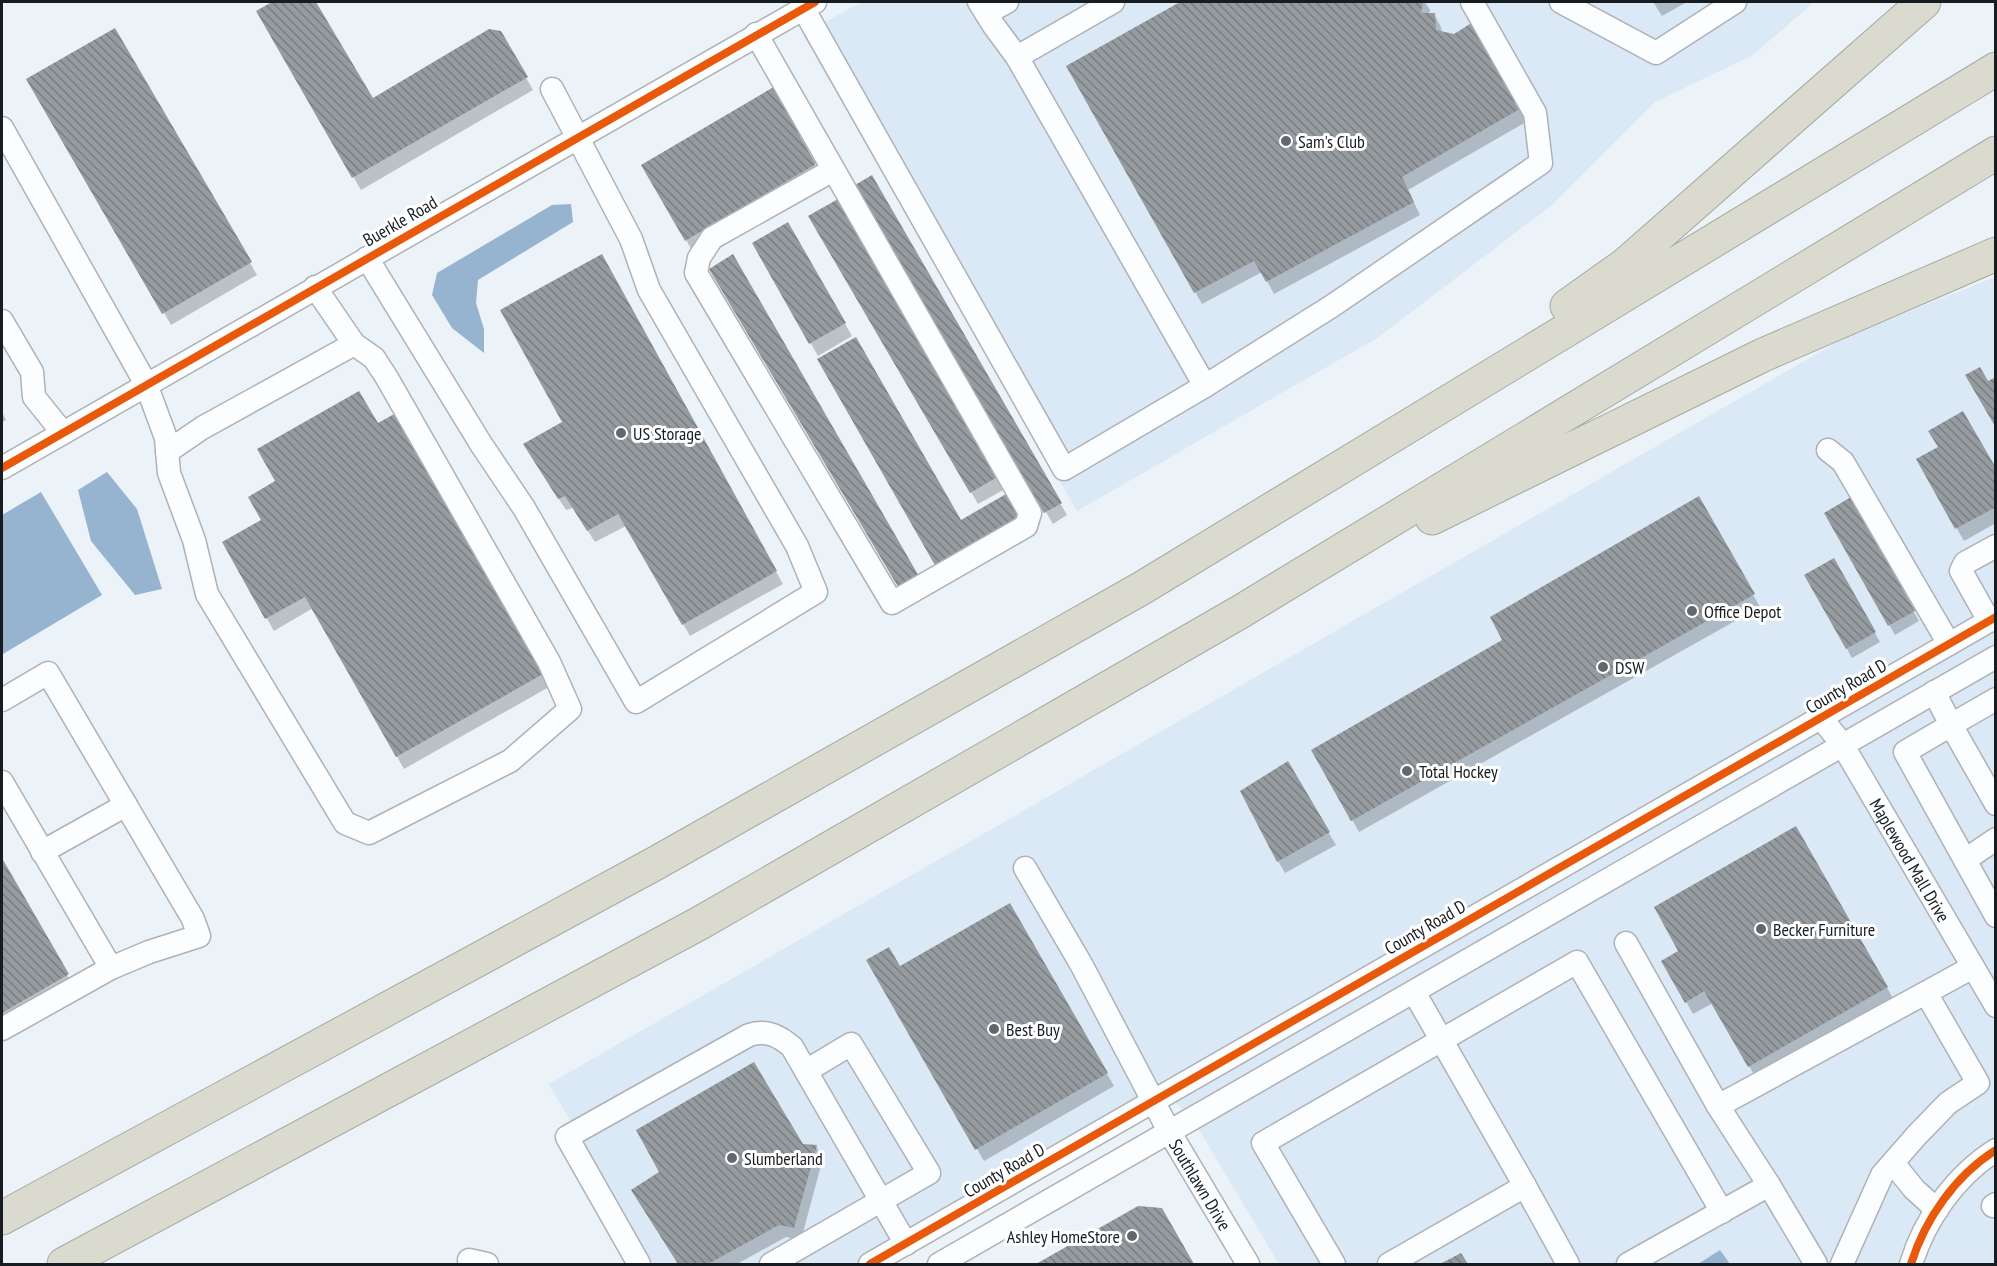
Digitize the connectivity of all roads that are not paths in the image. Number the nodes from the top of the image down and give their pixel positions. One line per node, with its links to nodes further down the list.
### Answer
1 (1006, 2): 8 (street)
2 (1113, 2): 10 (street)
3 (1472, 2): 23 (street)
4 (1561, 2): 5 (street)
5 (1735, 2)
6 (1924, 2): 25 (highway)
7 (809, 5): 9 (street, Buerkle Road); 23 (street)
8 (983, 7): 10 (street)
9 (756, 34): 14 (street, Buerkle Road); 16 (street)
10 (1017, 57): 23 (street)
11 (1995, 69): 25 (highway)
12 (552, 89): 14 (street)
13 (2, 128): 22 (street)
14 (578, 137): 18 (street, Buerkle Road); 18 (street)
15 (1995, 153): 30 (highway)
16 (833, 170): 16 (street)
17 (1995, 254): 30 (highway)
18 (367, 258): 19 (street, Buerkle Road)
19 (315, 287): 21 (street); 22 (street, Buerkle Road)
20 (2, 321): 24 (street)
21 (354, 344): 27 (street); 27 (street)
22 (146, 384): 24 (street, Buerkle Road); 27 (street)
23 (1205, 386)
24 (63, 433): 28 (street, Buerkle Road)
25 (1371, 448): 67 (highway)
26 (1828, 450): 32 (street)
27 (167, 452)
28 (2, 468)
29 (1995, 546): 31 (street)
30 (1240, 612): 69 (highway)
31 (1992, 619): 32 (street, County Road D)
32 (1949, 644): 37 (street, County Road D)
33 (1995, 657): 34 (street)
34 (1934, 692): 38 (street); 39 (street)
35 (1995, 699): 38 (street)
36 (2, 700): 42 (street)
37 (1821, 718): 39 (street, Maplewood Mall Drive); 57 (street, County Road D)
38 (1951, 725): 41 (street); 45 (street)
39 (1842, 744): 49 (street, Maplewood Mall Drive); 51 (street)
40 (2, 782): 44 (street)
41 (1995, 804)
42 (126, 805): 44 (street); 50 (street)
43 (1995, 839): 45 (street)
44 (42, 852): 50 (street)
45 (1965, 860): 47 (street)
46 (1025, 868): 57 (street, Southlawn Drive)
47 (1995, 916)
48 (1626, 943): 58 (street)
49 (1973, 967): 52 (street); 53 (street, Maplewood Mall Drive)
50 (111, 968): 54 (street)
51 (1414, 992): 55 (street); 59 (street)
52 (1926, 993): 58 (street); 61 (street)
53 (1995, 1006)
54 (2, 1029)
55 (1442, 1040): 63 (street); 66 (street); 75 (street)
56 (806, 1071): 64 (street); 64 (street); 70 (street)
57 (1153, 1102): 59 (street, Southlawn Drive); 68 (street, County Road D)
58 (1718, 1106): 62 (street)
59 (1170, 1133): 73 (street); 74 (street, Southlawn Drive)
60 (1995, 1150): 65 (street)
61 (1893, 1163): 65 (street); 80 (street)
62 (1769, 1185): 66 (street); 79 (street)
63 (1525, 1186): 76 (street); 77 (street)
64 (882, 1202): 68 (street); 71 (street)
65 (1937, 1210): 81 (street)
66 (1722, 1212): 78 (street)
67 (2, 1218)
68 (906, 1244): 72 (street, County Road D)
69 (64, 1264)
70 (639, 1264)
71 (771, 1264)
72 (870, 1264)
73 (939, 1264)
74 (1248, 1264)
75 (1334, 1264)
76 (1389, 1264)
77 (1568, 1264)
78 (1628, 1264)
79 (1816, 1264)
80 (1842, 1264)
81 (1911, 1264)

